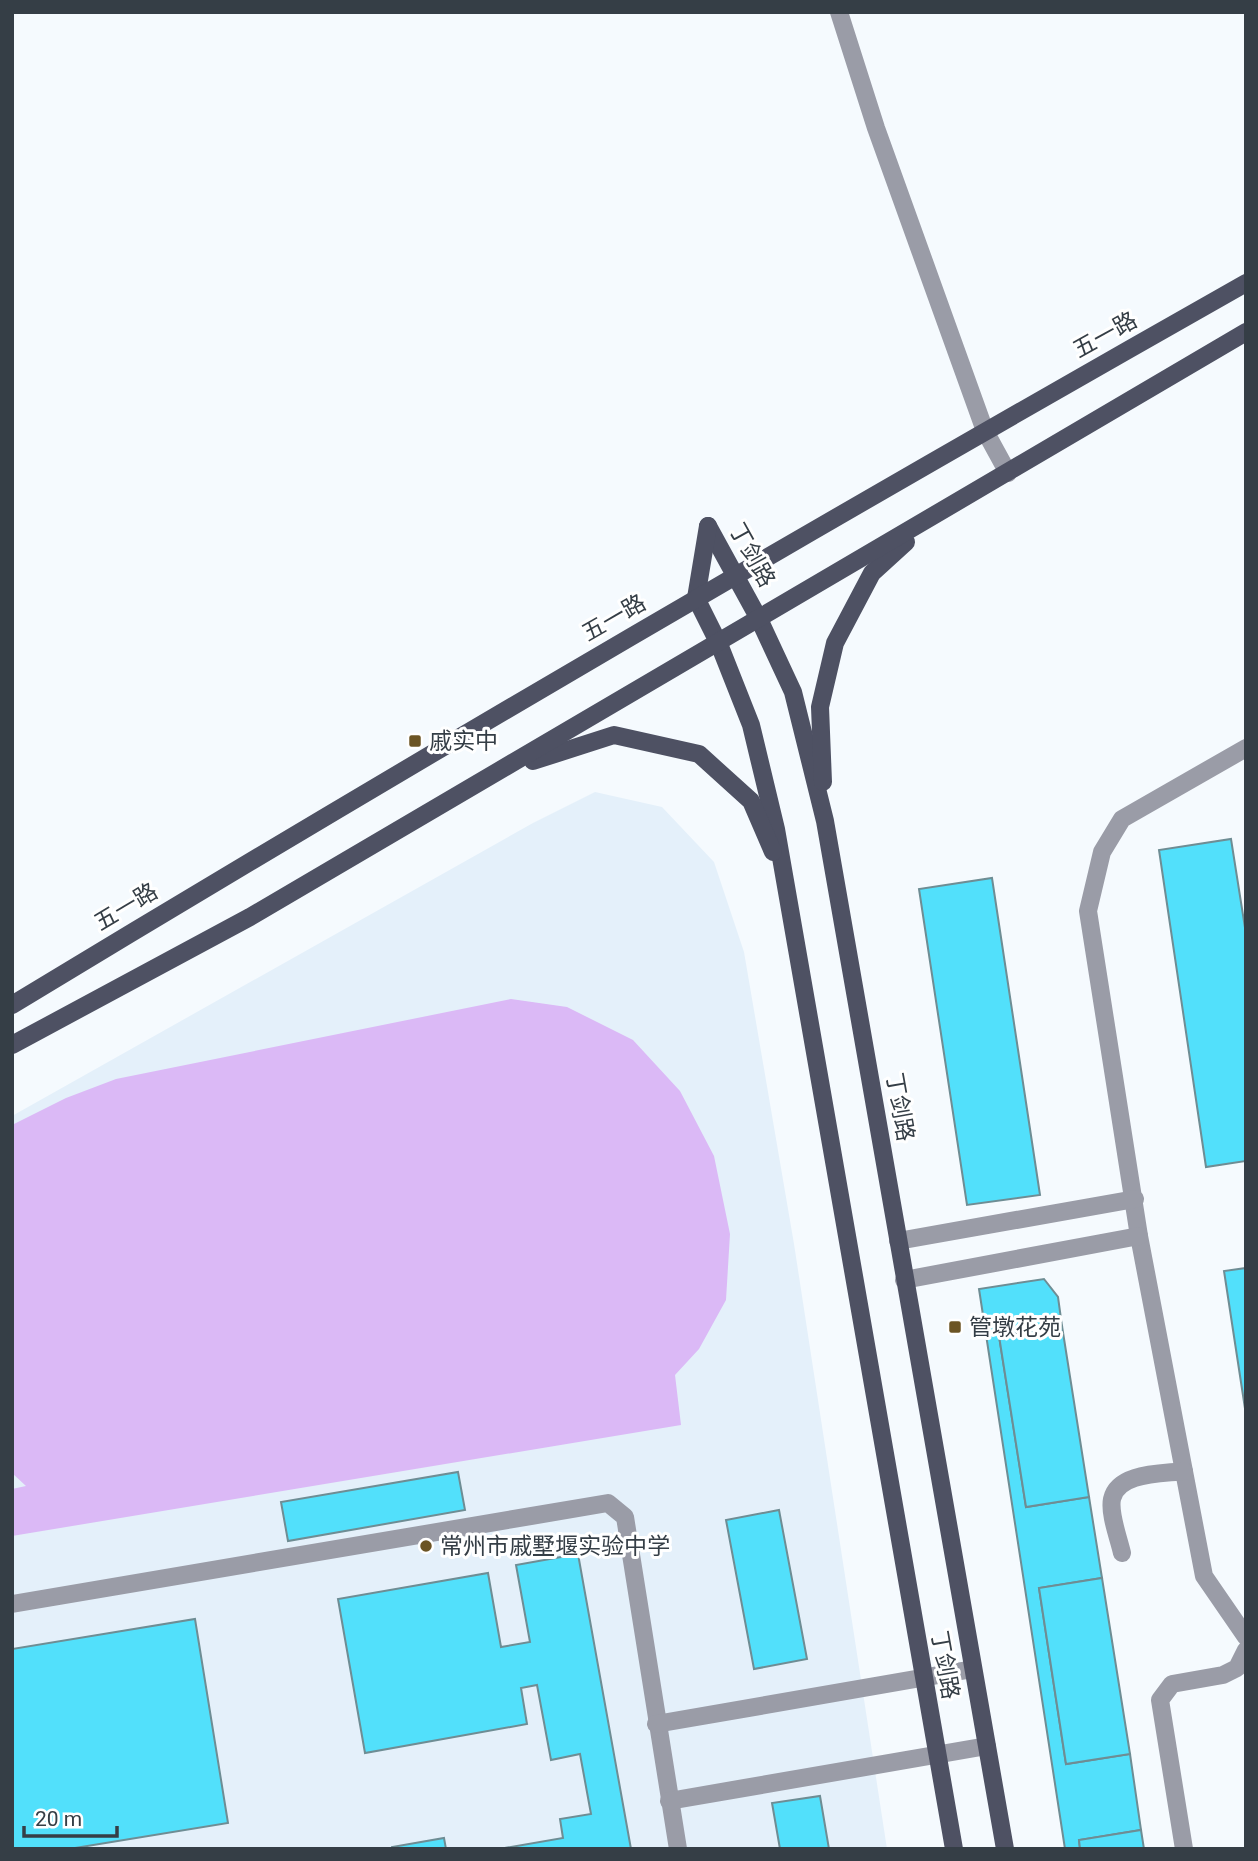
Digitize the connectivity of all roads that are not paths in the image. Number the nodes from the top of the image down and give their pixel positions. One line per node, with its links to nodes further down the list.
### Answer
1 (839, 12): 4 (street)
2 (1246, 283): 4 (main road, 五一路)
3 (1246, 332): 5 (main road)
4 (985, 431): 5 (street); 7 (main road, 五一路)
5 (1008, 473): 6 (main road)
6 (931, 519): 9 (main road); 13 (main road)
7 (736, 574): 8 (main road, 五一路); 8 (main road, 丁剑路); 9 (main road, 丁剑路)
8 (696, 598): 10 (main road, 丁剑路); 15 (main road, 五一路)
9 (760, 619): 10 (main road); 13 (main road, 丁剑路)
10 (719, 644): 12 (main road); 14 (main road, 丁剑路)
11 (1246, 748): 17 (street)
12 (503, 770): 14 (main road); 16 (main road)
13 (825, 821): 19 (main road, 丁剑路)
14 (786, 879): 27 (main road, 丁剑路)
15 (12, 1005)
16 (12, 1045)
17 (1135, 1199): 18 (street); 19 (street)
18 (1139, 1236): 20 (street); 21 (street)
19 (898, 1241): 20 (main road, 丁剑路)
20 (904, 1280): 26 (main road, 丁剑路)
21 (1184, 1471): 22 (street); 24 (street)
22 (1122, 1553)
23 (12, 1604): 28 (street)
24 (1246, 1637)
25 (1246, 1650): 35 (street)
26 (973, 1669): 27 (street); 29 (main road, 丁剑路)
27 (922, 1679): 28 (street); 30 (main road, 丁剑路)
28 (656, 1724): 31 (street)
29 (987, 1746): 30 (street); 34 (main road, 丁剑路)
30 (936, 1754): 31 (street); 33 (main road, 丁剑路)
31 (669, 1801): 32 (street)
32 (678, 1849)
33 (954, 1849)
34 (1005, 1849)
35 (1184, 1849)

